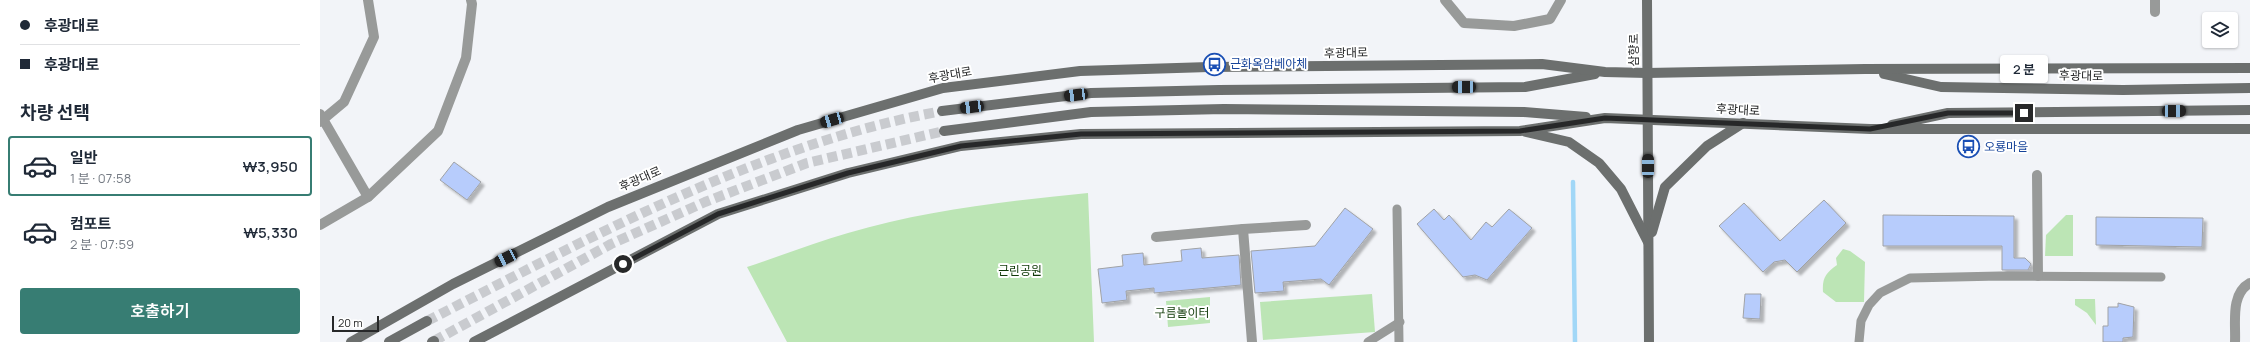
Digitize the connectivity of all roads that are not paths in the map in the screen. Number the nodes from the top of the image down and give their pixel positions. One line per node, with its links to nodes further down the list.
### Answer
1 (368, 0): 16 (street)
2 (471, 0): 24 (street)
3 (1445, 0): 4 (street)
4 (1562, 0)
5 (1647, 0): 11 (street, 삼향로)
6 (2155, 0): 7 (street)
7 (2155, 12)
8 (2250, 68): 9 (street, 후광대로)
9 (1865, 69): 11 (street, 후광대로); 12 (street, 후광대로)
10 (1605, 72): 11 (street, 후광대로); 14 (street, 후광대로); 36 (street, 후광대로)
11 (1647, 73): 17 (street, 삼향로)
12 (2250, 88)
13 (2250, 110): 19 (street, 후광대로)
14 (942, 111)
15 (1605, 118): 17 (street, 후광대로); 21 (street, 후광대로); 22 (street, 후광대로)
16 (321, 119): 24 (street)
17 (1648, 119): 18 (street, 후광대로); 30 (street, 삼향로)
18 (1743, 123): 19 (street, 후광대로); 30 (street)
19 (1870, 129): 20 (street, 후광대로)
20 (2250, 129)
21 (944, 131)
22 (1520, 131): 30 (street); 38 (street, 후광대로)
23 (2037, 175): 31 (street)
24 (368, 197): 26 (street)
25 (1397, 209): 35 (lane)
26 (320, 225)
27 (1306, 225): 28 (street)
28 (1243, 229): 29 (street); 39 (street)
29 (1156, 237)
30 (1648, 244): 42 (street, 삼향로)
31 (2038, 276): 32 (lane); 43 (lane)
32 (2161, 277)
33 (2250, 283): 44 (street)
34 (427, 321): 37 (street)
35 (1400, 322): 40 (lane); 41 (lane)
36 (351, 342)
37 (389, 342)
38 (474, 342)
39 (1252, 342)
40 (1368, 342)
41 (1399, 342)
42 (1649, 342)
43 (1860, 342)
44 (2236, 342)

